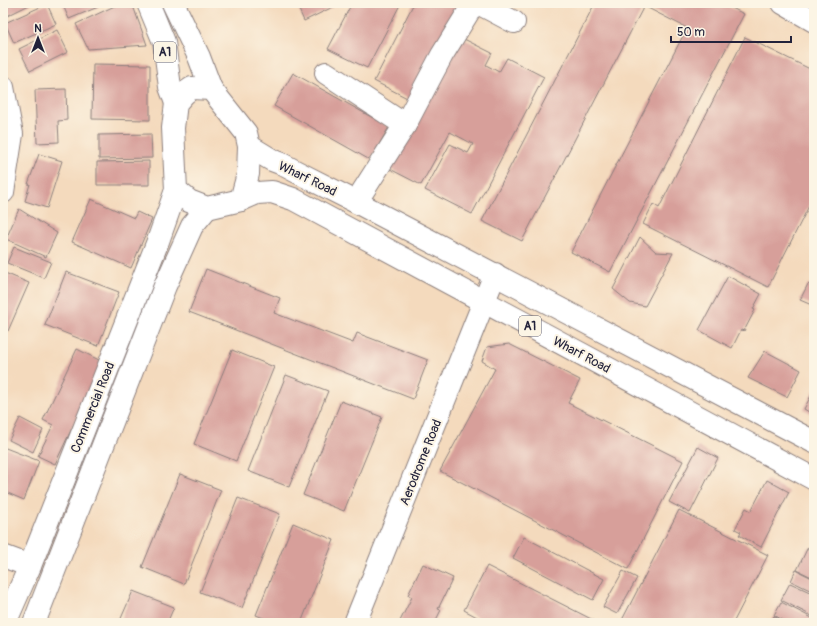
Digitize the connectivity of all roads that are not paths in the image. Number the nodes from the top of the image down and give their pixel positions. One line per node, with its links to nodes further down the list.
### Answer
1 (148, 3): 11 (main road, A1)
2 (173, 3): 10 (main road, A1)
3 (474, 3): 12 (main road)
4 (478, 3): 7 (main road)
5 (783, 3): 6 (main road)
6 (814, 21)
7 (514, 22)
8 (326, 73): 12 (main road)
9 (3, 87): 15 (main road)
10 (211, 89): 11 (main road); 13 (main road)
11 (176, 103): 14 (main road)
12 (405, 126): 17 (main road)
13 (249, 146): 16 (main road); 17 (main road, Wharf Road / A1)
14 (176, 190): 18 (main road); 24 (main road, Commercial Road)
15 (3, 192)
16 (241, 200): 18 (main road); 20 (main road, Wharf Road / A1)
17 (356, 202): 19 (main road, Wharf Road / A1)
18 (207, 208): 26 (main road, Commercial Road)
19 (495, 274): 20 (main road, Aerodrome Road); 21 (main road, Wharf Road / A1)
20 (484, 301): 22 (main road, Wharf Road / A1); 27 (main road, Aerodrome Road)
21 (814, 442)
22 (814, 479)
23 (3, 556): 24 (main road)
24 (30, 566): 25 (main road, Commercial Road)
25 (5, 623)
26 (34, 623)
27 (355, 623)

